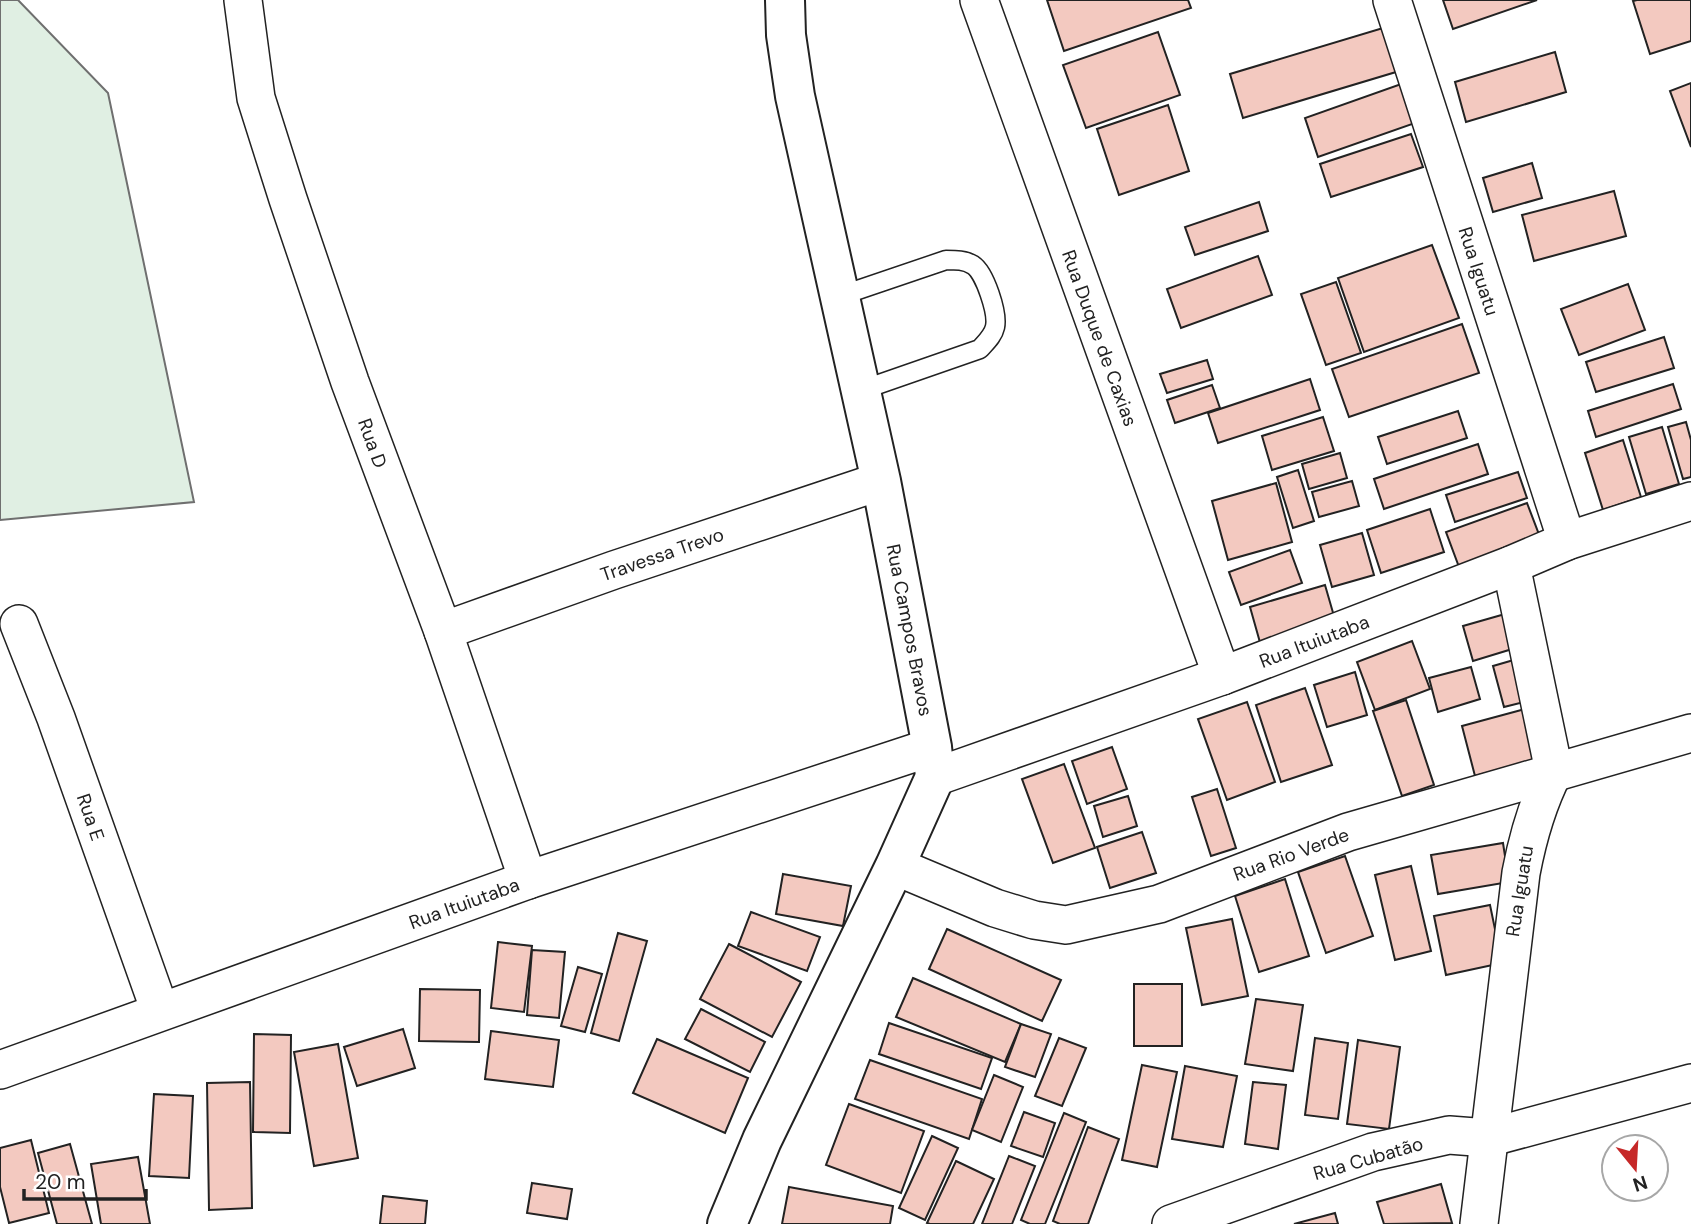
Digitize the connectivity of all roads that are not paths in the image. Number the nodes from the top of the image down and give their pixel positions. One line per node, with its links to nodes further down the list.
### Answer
1 (243, 0): 12 (street, Rua D)
2 (785, 0): 5 (street, Rua Campos Bravos)
3 (979, 0): 13 (street, Rua Duque de Caxias)
4 (1392, 0): 9 (street, Rua Iguatu)
5 (841, 296): 6 (street, Rua Campos Bravos); 6 (lane)
6 (862, 390): 7 (street, Rua Campos Bravos)
7 (881, 481): 12 (street, Travessa Trevo); 15 (street, Rua Campos Bravos)
8 (1691, 502): 9 (street, Rua Ituiutaba)
9 (1567, 541): 10 (street, Rua Ituiutaba)
10 (1511, 565): 13 (street, Rua Ituiutaba); 16 (street)
11 (19, 625): 19 (street, Rua E)
12 (443, 631): 18 (street, Rua D)
13 (1222, 676): 15 (street, Rua Ituiutaba)
14 (1691, 733): 16 (street, Rua Rio Verde)
15 (933, 762): 17 (street); 18 (street, Rua Ituiutaba)
16 (1554, 771): 17 (street, Rua Rio Verde); 22 (street, Rua Iguatu)
17 (895, 866): 23 (street)
18 (528, 880): 19 (street, Rua Ituiutaba)
19 (160, 1012): 20 (street, Rua Ituiutaba)
20 (0, 1070)
21 (1691, 1083): 22 (street, Rua Cubatão)
22 (1488, 1138): 24 (street, Rua Cubatão); 25 (street, Rua Iguatu)
23 (727, 1224)
24 (1171, 1224)
25 (1479, 1224)

